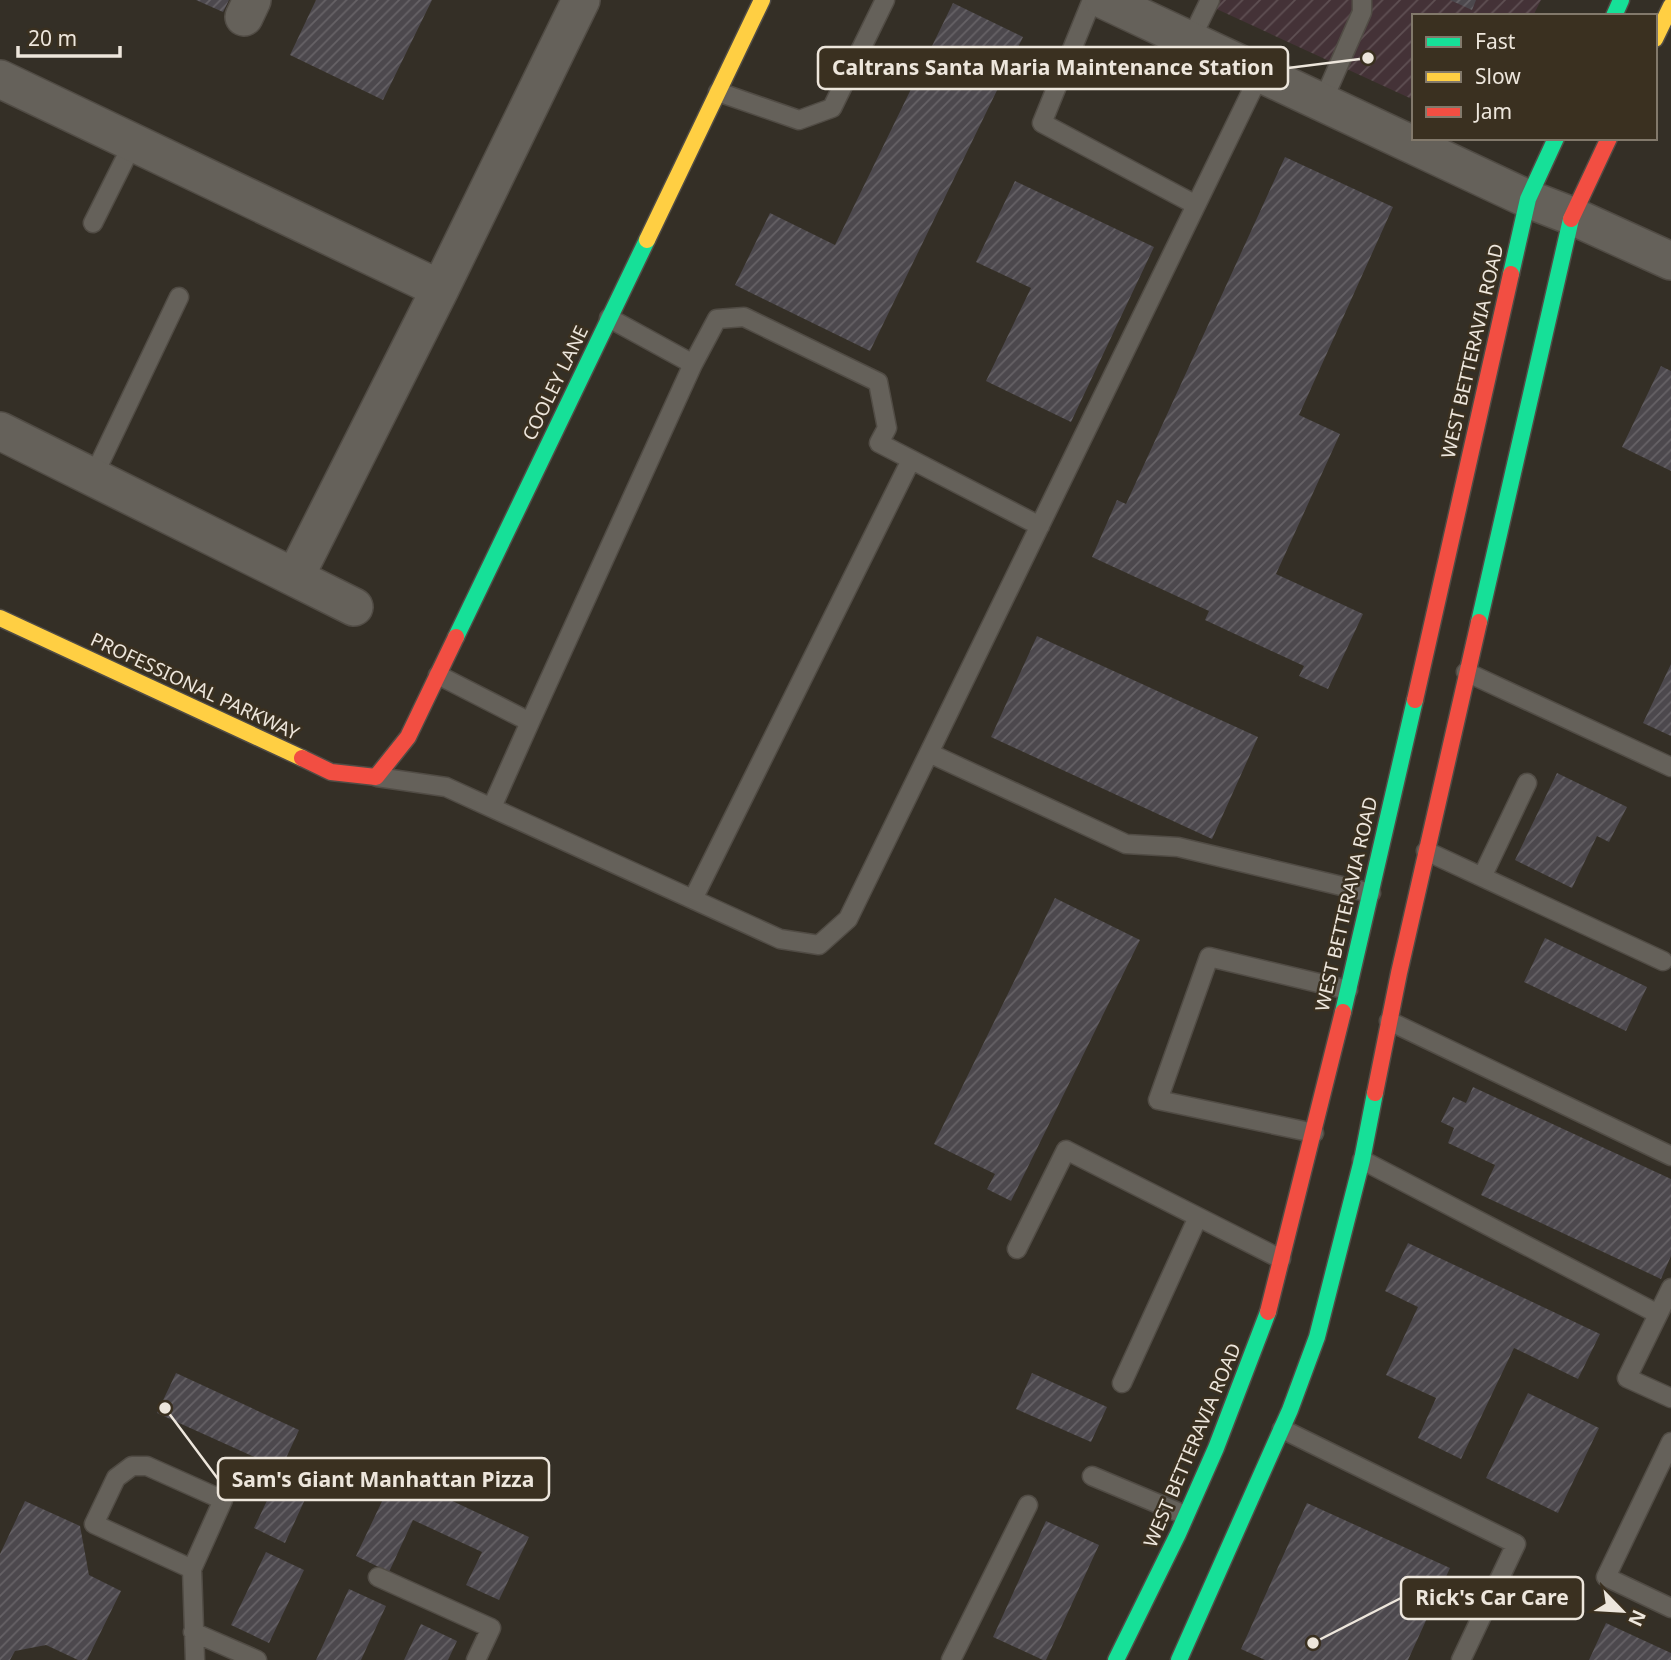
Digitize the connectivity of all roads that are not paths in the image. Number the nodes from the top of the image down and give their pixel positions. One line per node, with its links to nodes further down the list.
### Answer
1 (581, 0): 23 (street)
2 (885, 0): 13 (lane)
3 (1092, 0): 19 (lane)
4 (1104, 0): 10 (street)
5 (1210, 0): 10 (lane)
6 (1362, 0): 14 (lane)
7 (755, 2): 13 (main road, COOLEY LANE)
8 (1671, 6): 9 (main road)
9 (1657, 35)
10 (1190, 41): 11 (street)
11 (1261, 74): 14 (street); 19 (lane)
12 (0, 79): 17 (street)
13 (718, 92): 25 (main road, COOLEY LANE)
14 (1322, 103): 18 (street)
15 (1555, 140): 18 (main road, WEST BETTERAVIA ROAD)
16 (1608, 140): 20 (main road)
17 (133, 143): 21 (lane); 23 (street)
18 (1528, 199): 20 (street); 44 (main road, WEST BETTERAVIA ROAD)
19 (1196, 205): 30 (lane)
20 (1572, 216): 22 (street); 34 (main road)
21 (93, 223)
22 (1671, 261)
23 (440, 289): 31 (street)
24 (179, 297): 29 (lane)
25 (609, 318): 26 (lane); 35 (main road, COOLEY LANE)
26 (693, 364): 28 (lane); 36 (lane)
27 (0, 431): 29 (street)
28 (911, 460): 30 (lane); 45 (lane)
29 (93, 477): 31 (street)
30 (1040, 526): 37 (lane)
31 (295, 577): 32 (street)
32 (354, 607)
33 (0, 618): 39 (main road, PROFESSIONAL PARKWAY)
34 (1466, 672): 38 (lane); 42 (main road)
35 (438, 675): 36 (lane); 39 (main road, COOLEY LANE)
36 (530, 722): 41 (lane)
37 (929, 753): 44 (lane); 45 (lane)
38 (1671, 767)
39 (376, 777): 41 (lane)
40 (1527, 783): 43 (lane)
41 (492, 807): 45 (lane)
42 (1426, 851): 43 (lane); 48 (main road)
43 (1482, 877): 46 (lane)
44 (1371, 893): 47 (main road, WEST BETTERAVIA ROAD)
45 (693, 899)
46 (1663, 961)
47 (1348, 990): 49 (main road, WEST BETTERAVIA ROAD); 49 (lane)
48 (1390, 1021): 50 (lane); 51 (main road)
49 (1314, 1133): 54 (main road, WEST BETTERAVIA ROAD)
50 (1671, 1156)
51 (1363, 1160): 56 (lane); 59 (main road)
52 (1198, 1217): 53 (lane); 54 (lane); 57 (lane)
53 (1017, 1249)
54 (1281, 1259): 63 (main road, WEST BETTERAVIA ROAD)
55 (1671, 1288): 56 (lane)
56 (1658, 1314): 58 (lane)
57 (1122, 1382)
58 (1671, 1398)
59 (1282, 1429): 73 (main road); 74 (lane)
60 (1669, 1452): 66 (lane)
61 (1093, 1476): 63 (lane)
62 (1028, 1505): 71 (lane)
63 (1185, 1515): 72 (main road, WEST BETTERAVIA ROAD)
64 (192, 1569): 64 (lane); 67 (lane)
65 (378, 1577): 70 (lane)
66 (1671, 1608)
67 (193, 1632): 68 (lane); 69 (lane)
68 (195, 1660)
69 (257, 1660)
70 (476, 1660)
71 (951, 1660)
72 (1116, 1660)
73 (1179, 1660)
74 (1461, 1660)

